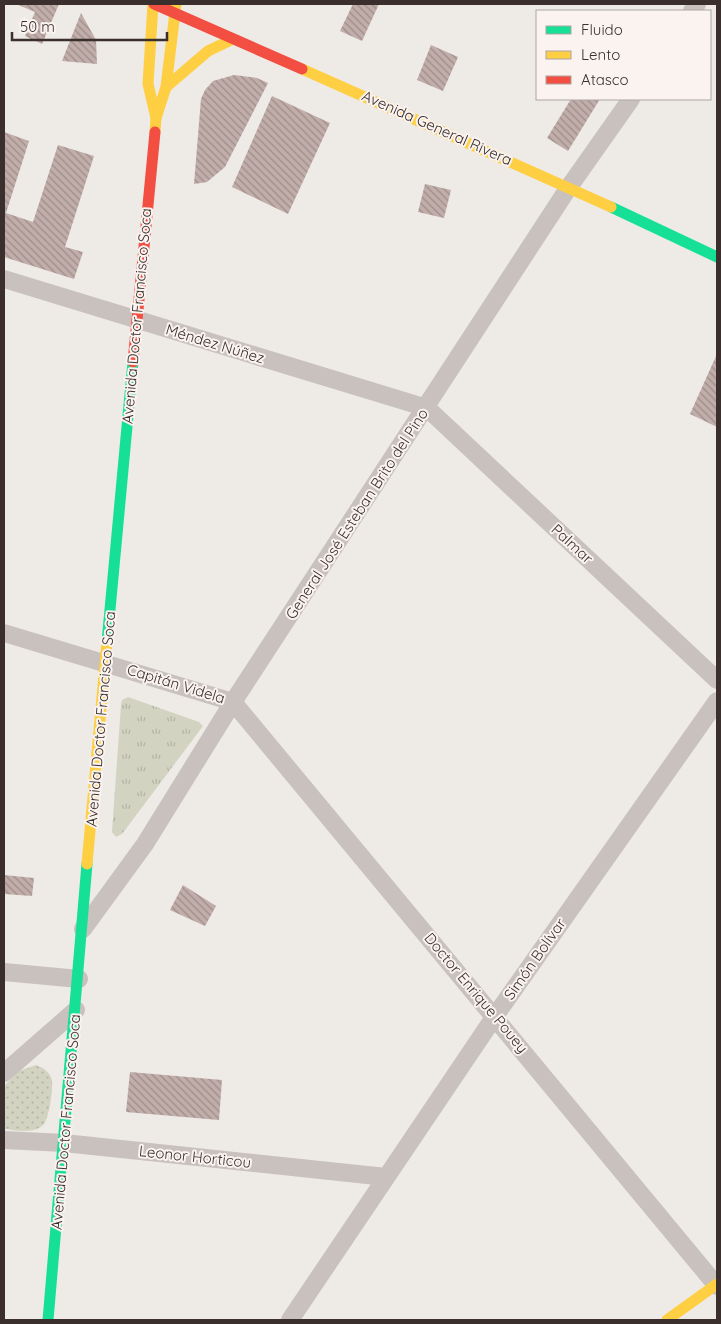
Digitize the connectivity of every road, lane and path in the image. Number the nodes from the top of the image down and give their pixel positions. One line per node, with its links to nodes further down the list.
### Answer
1 (154, 4): 2 (street, Avenida General Rivera); 6 (street, Avenida Doctor Francisco Soca)
2 (176, 9): 3 (street, Avenida General Rivera); 4 (street, Avenida Doctor Francisco Soca)
3 (233, 39): 4 (street); 7 (street, Avenida General Rivera)
4 (166, 87): 6 (street, Avenida Doctor Francisco Soca)
5 (630, 100): 7 (street, General José Esteban Brito del Pino)
6 (156, 118): 10 (street, Avenida Doctor Francisco Soca)
7 (569, 187): 8 (street, Avenida General Rivera); 11 (street, General José Esteban Brito del Pino)
8 (717, 257)
9 (4, 279): 10 (street, Méndez Núñez)
10 (137, 321): 11 (street, Méndez Núñez); 13 (street, Avenida Doctor Francisco Soca)
11 (427, 408): 14 (street, Palmar); 16 (street, General José Esteban Brito del Pino)
12 (4, 632): 13 (street, Capitán Videla)
13 (105, 662): 16 (street, Capitán Videla); 17 (street, Avenida Doctor Francisco Soca)
14 (717, 680)
15 (717, 701): 21 (street, Simón Bolívar)
16 (233, 702): 17 (street, General José Esteban Brito del Pino); 21 (street, Doctor Enrique Pouey)
17 (83, 929): 19 (street, Avenida Doctor Francisco Soca)
18 (4, 972): 19 (street)
19 (79, 979): 20 (street, Avenida Doctor Francisco Soca)
20 (76, 1010): 22 (street); 24 (street, Avenida Doctor Francisco Soca)
21 (495, 1016): 25 (street, Simón Bolívar); 26 (street, Doctor Enrique Pouey)
22 (4, 1073)
23 (4, 1140): 24 (street, Leonor Horticou)
24 (64, 1143): 25 (street, Leonor Horticou); 27 (street, Avenida Doctor Francisco Soca)
25 (386, 1176): 28 (street, Simón Bolívar)
26 (717, 1285): 29 (street)
27 (48, 1320)
28 (290, 1320)
29 (667, 1320)

